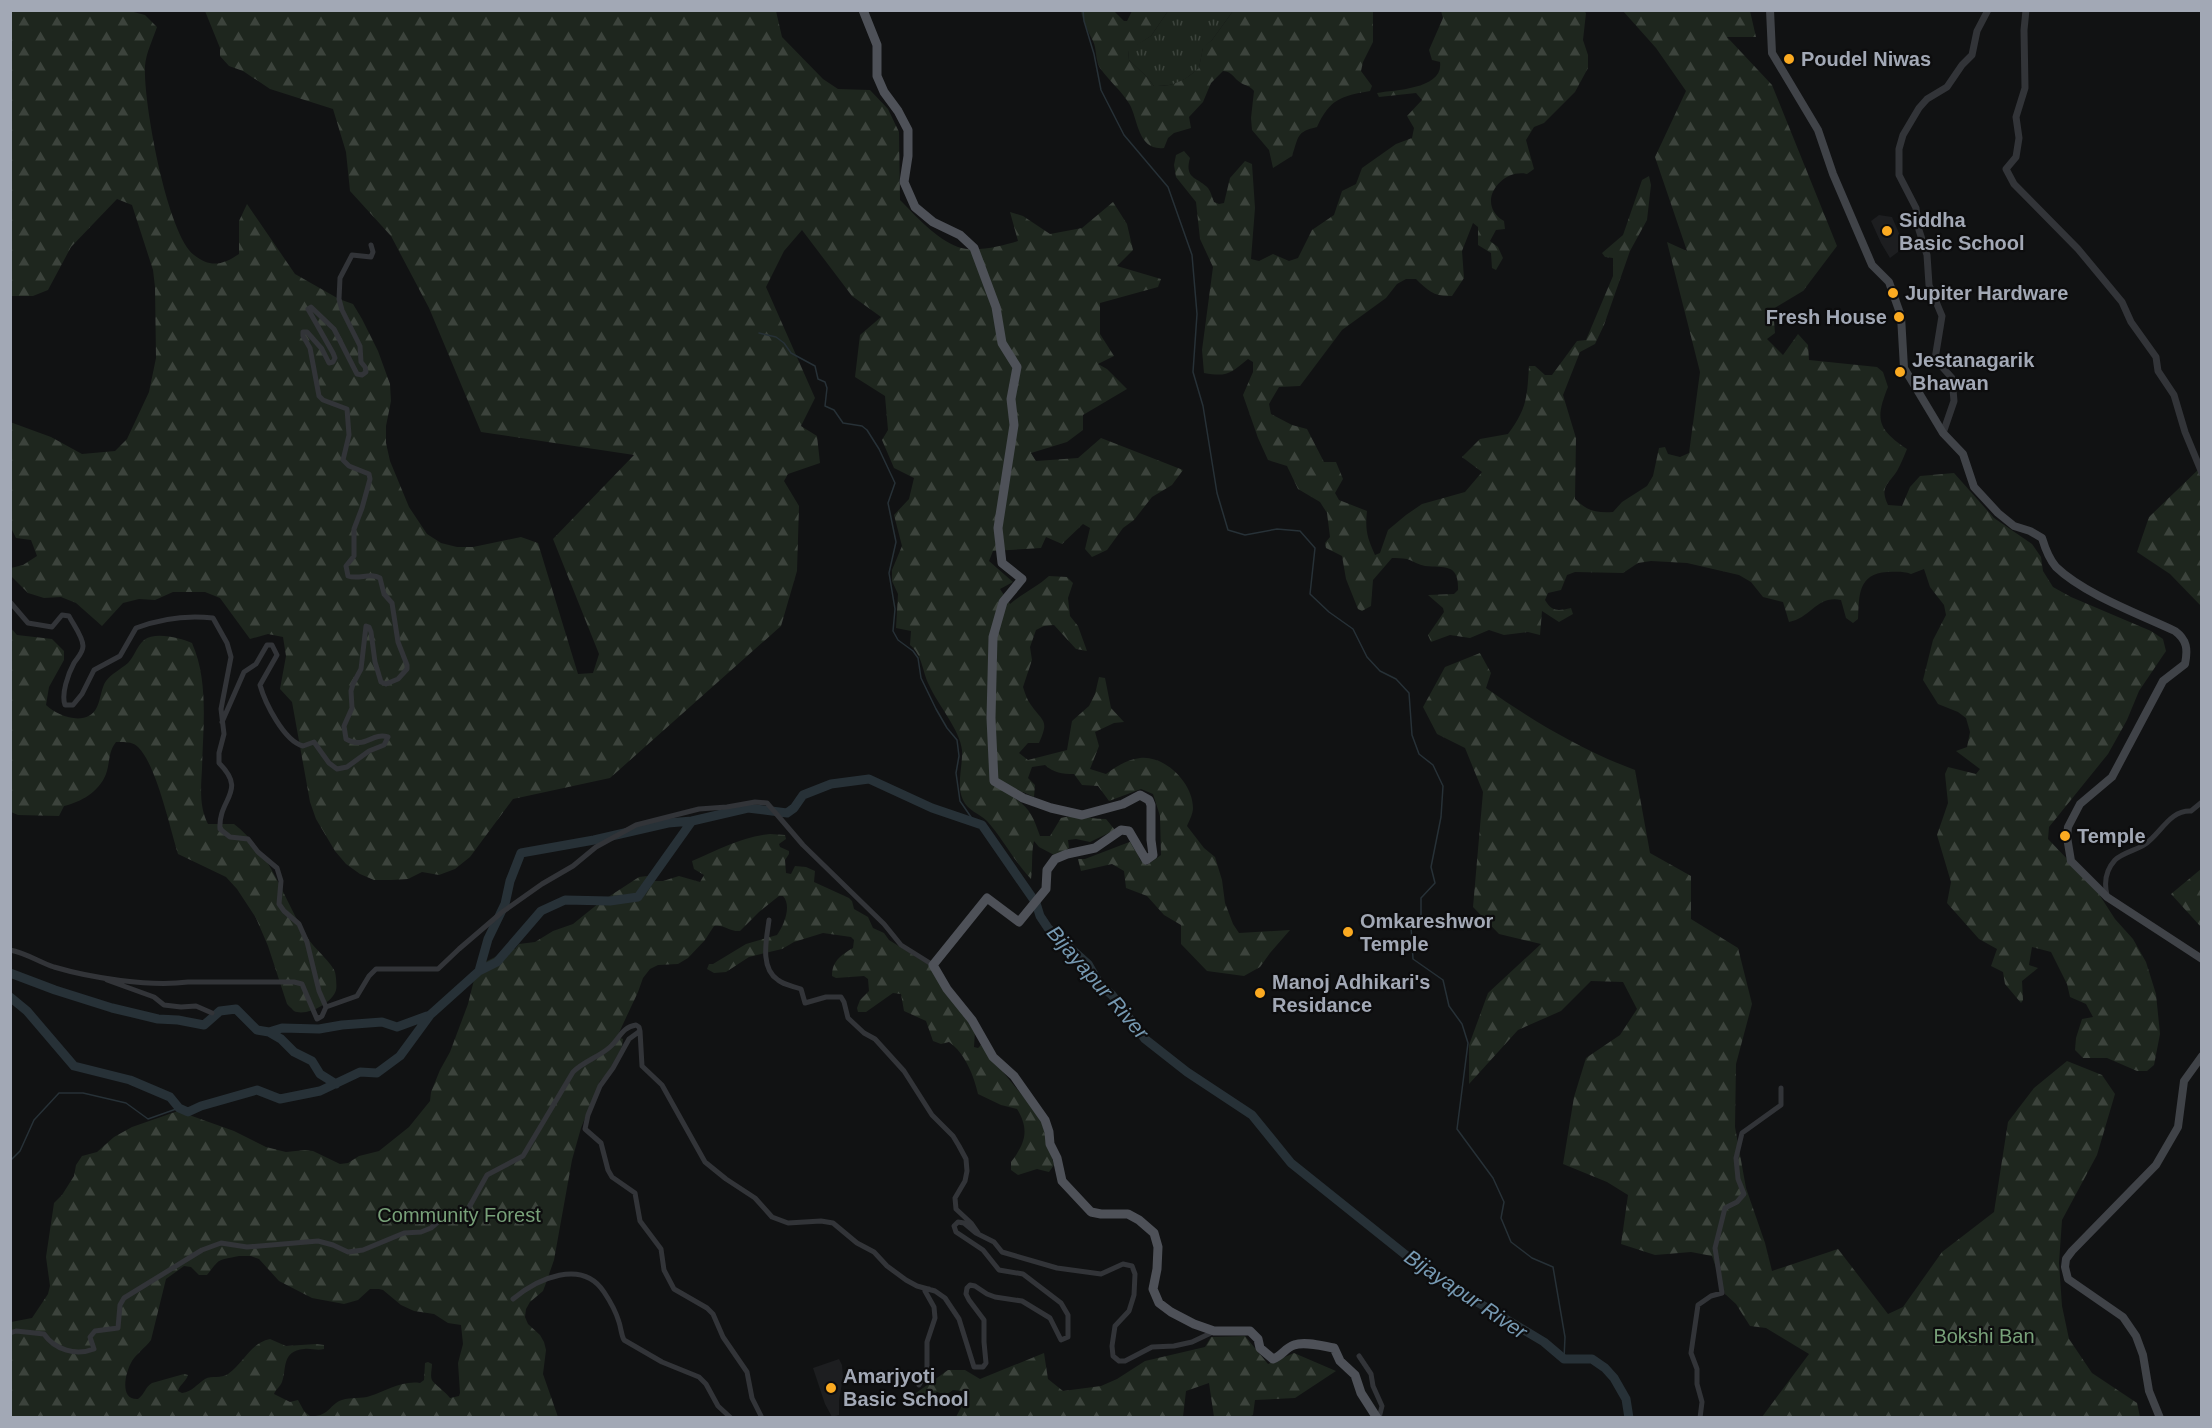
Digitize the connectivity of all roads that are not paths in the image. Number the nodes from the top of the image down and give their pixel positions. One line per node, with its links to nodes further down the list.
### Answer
1 (862, 10): 15 (main road)
2 (1770, 10): 6 (main road)
3 (1988, 10): 6 (street)
4 (2026, 10): 7 (street)
5 (371, 245): 9 (street)
6 (1943, 434): 11 (main road)
7 (2202, 473)
8 (10, 602): 9 (street)
9 (222, 722): 17 (street)
10 (2202, 802): 11 (street)
11 (2107, 897): 14 (main road)
12 (770, 920): 22 (street)
13 (10, 950): 16 (street)
14 (2202, 959)
15 (933, 965): 17 (street); 25 (main road)
16 (97, 976): 17 (street); 18 (street)
17 (326, 1007)
18 (212, 1014)
19 (640, 1031): 23 (street); 26 (street); 30 (street)
20 (2202, 1056): 33 (main road)
21 (1781, 1088): 32 (street)
22 (984, 1238): 23 (street); 25 (street)
23 (929, 1289): 28 (street)
24 (513, 1299): 29 (street)
25 (1214, 1331): 31 (main road)
26 (10, 1333)
27 (1359, 1356): 31 (street)
28 (919, 1385)
29 (731, 1418)
30 (762, 1418)
31 (1378, 1418)
32 (1700, 1418)
33 (2160, 1418)

